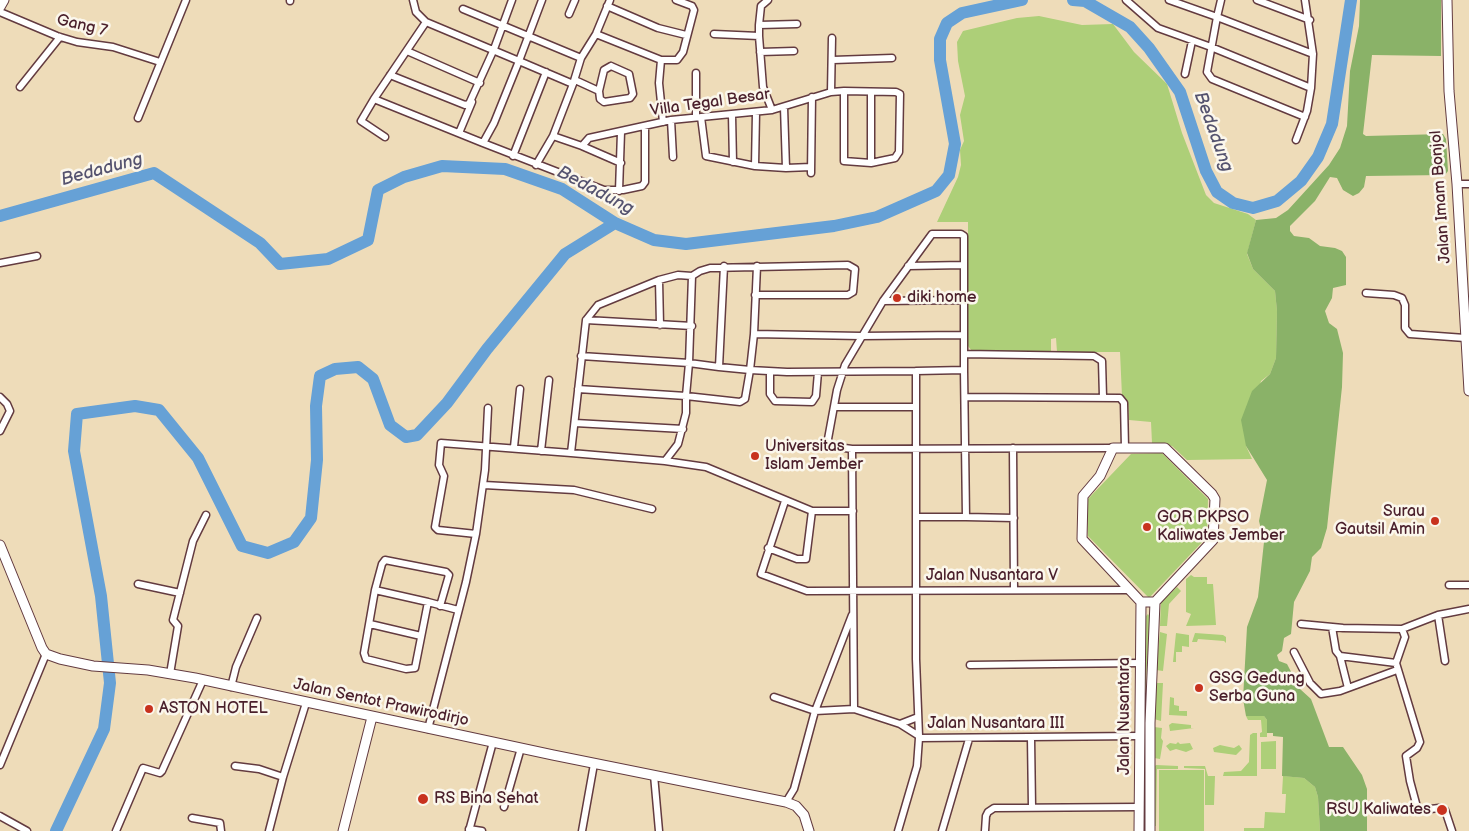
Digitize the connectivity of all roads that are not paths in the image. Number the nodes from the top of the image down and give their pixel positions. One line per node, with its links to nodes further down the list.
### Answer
1 (4, 0): 16 (street)
2 (186, 0): 45 (street)
3 (413, 0): 22 (street)
4 (512, 0): 24 (street)
5 (542, 0): 28 (street)
6 (575, 0): 19 (street)
7 (676, 0): 29 (street)
8 (768, 0): 25 (street)
9 (1126, 0): 33 (street)
10 (1169, 0): 20 (street)
11 (1221, 0): 20 (street)
12 (1257, 0): 21 (street)
13 (1305, 0): 21 (street)
14 (1446, 0): 86 (street, Jalan Imam Bonjol)
15 (608, 3): 26 (street); 29 (street)
16 (0, 7)
17 (463, 9): 24 (street)
18 (0, 12): 31 (street, Gang 7)
19 (569, 14)
20 (1217, 16): 34 (street); 39 (street)
21 (1310, 20): 39 (street)
22 (426, 22): 35 (street); 36 (street)
23 (797, 24): 25 (street)
24 (503, 25): 28 (street); 35 (street)
25 (759, 25): 30 (street)
26 (596, 34): 40 (street); 42 (street)
27 (714, 34): 30 (street)
28 (528, 35): 40 (street); 44 (street)
29 (686, 35): 42 (street)
30 (759, 36): 38 (street)
31 (60, 37): 45 (street, Gang 7); 52 (street)
32 (832, 38): 43 (street)
33 (1192, 41): 34 (street); 48 (street)
34 (1212, 46): 53 (street); 66 (street)
35 (494, 49): 44 (street); 51 (street)
36 (407, 51): 49 (street); 51 (street)
37 (794, 51): 38 (street)
38 (760, 52): 62 (street)
39 (1313, 54): 53 (street)
40 (582, 58): 50 (street)
41 (892, 58): 43 (street)
42 (662, 60): 69 (street)
43 (832, 60): 56 (street)
44 (519, 61): 46 (street); 76 (street)
45 (160, 62): 67 (street)
46 (546, 72): 50 (street); 78 (street)
47 (696, 73): 65 (street)
48 (1185, 74)
49 (390, 75): 59 (street); 60 (street)
50 (574, 82): 54 (street); 73 (street)
51 (480, 83): 60 (street)
52 (20, 87)
53 (1311, 88): 66 (street)
54 (599, 91): 54 (street)
55 (844, 91): 56 (street, Villa Tegal Besar); 57 (street, Villa Tegal Besar); 82 (street)
56 (831, 92): 58 (street, Villa Tegal Besar)
57 (871, 92): 82 (street); 82 (street, Villa Tegal Besar)
58 (812, 97): 61 (street, Villa Tegal Besar); 85 (street)
59 (374, 99): 72 (street); 74 (street)
60 (472, 102): 72 (street)
61 (784, 107): 62 (street, Villa Tegal Besar); 85 (street)
62 (772, 110): 63 (street, Villa Tegal Besar)
63 (756, 112): 64 (street, Villa Tegal Besar); 84 (street)
64 (732, 115): 65 (street, Villa Tegal Besar); 80 (street)
65 (698, 117): 68 (street, Villa Tegal Besar); 80 (street)
66 (1305, 117): 75 (street)
67 (138, 118)
68 (671, 120): 69 (street, Villa Tegal Besar); 79 (street)
69 (663, 122): 70 (street, Villa Tegal Besar)
70 (645, 126): 71 (street, Villa Tegal Besar); 88 (street)
71 (621, 132): 77 (street, Villa Tegal Besar); 81 (street)
72 (459, 133): 76 (street)
73 (553, 136): 77 (street); 83 (street)
74 (385, 137)
75 (1296, 140)
76 (483, 143): 78 (street)
77 (582, 146): 81 (street)
78 (513, 156): 83 (street)
79 (673, 158)
80 (733, 162): 84 (street)
81 (621, 163): 88 (street)
82 (871, 163)
83 (536, 164): 88 (street)
84 (756, 166): 85 (street)
85 (786, 168)
86 (1457, 184): 87 (street); 96 (street, Jalan Imam Bonjol)
87 (1469, 184)
88 (619, 191)
89 (37, 256): 90 (street)
90 (0, 262)
91 (964, 265): 94 (street); 94 (street); 100 (street)
92 (724, 266): 93 (street); 95 (street); 112 (street)
93 (757, 266): 99 (street); 99 (street)
94 (908, 266): 101 (street)
95 (692, 276): 97 (street); 104 (street)
96 (1465, 279): 108 (street, Jalan Imam Bonjol)
97 (659, 280): 102 (street); 103 (street)
98 (1366, 293): 108 (street)
99 (755, 295): 105 (street)
100 (964, 300): 101 (street); 106 (street)
101 (882, 302): 107 (street)
102 (586, 320): 103 (street); 110 (street)
103 (660, 326): 104 (street)
104 (692, 326): 111 (street)
105 (754, 334): 107 (street); 113 (street)
106 (964, 335): 107 (street); 109 (street)
107 (861, 336): 114 (street)
108 (1465, 338): 122 (street, Jalan Imam Bonjol)
109 (964, 354): 115 (street); 126 (street)
110 (581, 356): 111 (street); 121 (street)
111 (689, 363): 112 (street); 123 (street)
112 (719, 367): 113 (street)
113 (750, 370): 117 (street); 123 (street)
114 (843, 370): 116 (street); 118 (street); 127 (street)
115 (964, 370): 116 (street); 125 (street)
116 (916, 371): 128 (street)
117 (770, 372): 118 (street); 118 (street)
118 (818, 372)
119 (549, 380): 141 (street)
120 (520, 389): 134 (street)
121 (578, 389): 123 (street); 130 (street)
122 (1469, 391)
123 (686, 396): 131 (street)
124 (0, 397): 132 (street)
125 (965, 397): 126 (street); 136 (street)
126 (1103, 397): 139 (street)
127 (834, 407): 128 (street); 140 (street)
128 (916, 407): 135 (street)
129 (488, 408): 133 (street)
130 (575, 423): 131 (street); 142 (street)
131 (683, 429): 143 (street)
132 (0, 431)
133 (487, 445): 134 (street); 144 (street); 153 (street)
134 (514, 447): 141 (street)
135 (916, 448): 136 (street); 140 (street); 150 (street)
136 (965, 448): 137 (street); 151 (street)
137 (1013, 448): 138 (street); 152 (street)
138 (1113, 448): 139 (street); 163 (street)
139 (1125, 448): 167 (street)
140 (852, 449): 148 (street)
141 (541, 450): 142 (street)
142 (571, 454): 143 (street)
143 (665, 461): 145 (street)
144 (484, 485): 146 (street); 153 (street)
145 (785, 501): 147 (street); 155 (street)
146 (652, 509)
147 (812, 511): 148 (street); 155 (street)
148 (853, 511): 160 (street)
149 (206, 514): 164 (street)
150 (917, 517): 151 (street); 161 (street)
151 (966, 517): 152 (street)
152 (1014, 518): 162 (street)
153 (476, 534): 170 (street)
154 (0, 546): 180 (street)
155 (768, 548): 160 (street, Jalan Nusantara V)
156 (138, 584): 164 (street)
157 (1449, 585): 158 (street)
158 (1469, 585)
159 (375, 590): 165 (street); 168 (street); 174 (street)
160 (854, 590): 161 (street, Jalan Nusantara V); 171 (street)
161 (917, 590): 162 (street, Jalan Nusantara V); 197 (street)
162 (1014, 590): 163 (street, Jalan Nusantara V)
163 (1130, 590): 166 (street)
164 (180, 592): 186 (street)
165 (428, 602): 168 (street); 178 (street)
166 (1141, 602): 167 (street); 183 (street, Jalan Nusantara)
167 (1155, 602): 193 (street, Jalan Nusantara)
168 (440, 606): 170 (street)
169 (1469, 609): 172 (street)
170 (458, 610): 199 (street)
171 (853, 612): 194 (street); 195 (street)
172 (1438, 615): 177 (street); 182 (street)
173 (257, 618): 188 (street)
174 (370, 624): 178 (street); 178 (street)
175 (1302, 624): 176 (street)
176 (1332, 627): 177 (street); 181 (street)
177 (1402, 629): 185 (street)
178 (421, 636)
179 (1294, 652): 189 (street)
180 (46, 654): 186 (street, Jalan Sentot Prawirodirjo); 207 (street)
181 (1340, 656): 185 (street); 189 (street)
182 (1445, 661)
183 (1140, 663): 184 (street); 192 (street, Jalan Nusantara)
184 (970, 665)
185 (1396, 666): 189 (street); 236 (street)
186 (170, 674): 187 (street, Jalan Sentot Prawirodirjo)
187 (203, 680): 188 (street, Jalan Sentot Prawirodirjo); 223 (street)
188 (231, 687): 191 (street, Jalan Sentot Prawirodirjo)
189 (1348, 688)
190 (774, 697): 195 (street, Jalan Nusantara III)
191 (306, 703): 196 (street, Jalan Sentot Prawirodirjo); 212 (street)
192 (1139, 705): 193 (street); 200 (street, Jalan Nusantara)
193 (1150, 705): 235 (street, Jalan Nusantara)
194 (854, 709): 195 (street, Jalan Nusantara III); 198 (street, Jalan Nusantara III)
195 (815, 711): 213 (street)
196 (372, 717): 199 (street, Jalan Sentot Prawirodirjo); 226 (street)
197 (918, 717): 198 (street); 201 (street)
198 (900, 724): 201 (street, Jalan Nusantara III)
199 (428, 729): 204 (street, Jalan Sentot Prawirodirjo)
200 (1139, 736): 203 (street, Jalan Nusantara III); 216 (street, Jalan Nusantara)
201 (919, 737): 202 (street, Jalan Nusantara III); 231 (street)
202 (969, 738): 203 (street, Jalan Nusantara III); 232 (street)
203 (1031, 738): 218 (street)
204 (492, 742): 206 (street, Jalan Sentot Prawirodirjo); 221 (street)
205 (0, 745): 207 (street)
206 (521, 748): 208 (street, Jalan Sentot Prawirodirjo); 217 (street)
207 (7, 749): 209 (street)
208 (594, 764): 211 (street, Jalan Sentot Prawirodirjo); 228 (street)
209 (0, 765)
210 (235, 766): 212 (street)
211 (654, 775): 214 (street, Jalan Sentot Prawirodirjo); 229 (street)
212 (283, 777): 225 (street)
213 (794, 789): 214 (street); 215 (street)
214 (786, 802): 215 (street, Jalan Sentot Prawirodirjo)
215 (796, 806): 230 (street)
216 (1139, 806): 218 (street); 234 (street, Jalan Nusantara)
217 (504, 807)
218 (1032, 807): 233 (street)
219 (0, 816): 222 (street)
220 (192, 818): 224 (street)
221 (469, 830): 227 (street)
222 (27, 831)
223 (116, 831)
224 (221, 831)
225 (269, 831)
226 (343, 831)
227 (482, 831)
228 (582, 831)
229 (659, 831)
230 (809, 831)
231 (898, 831)
232 (942, 831)
233 (985, 831)
234 (1139, 831)
235 (1150, 831)
236 (1452, 831)

